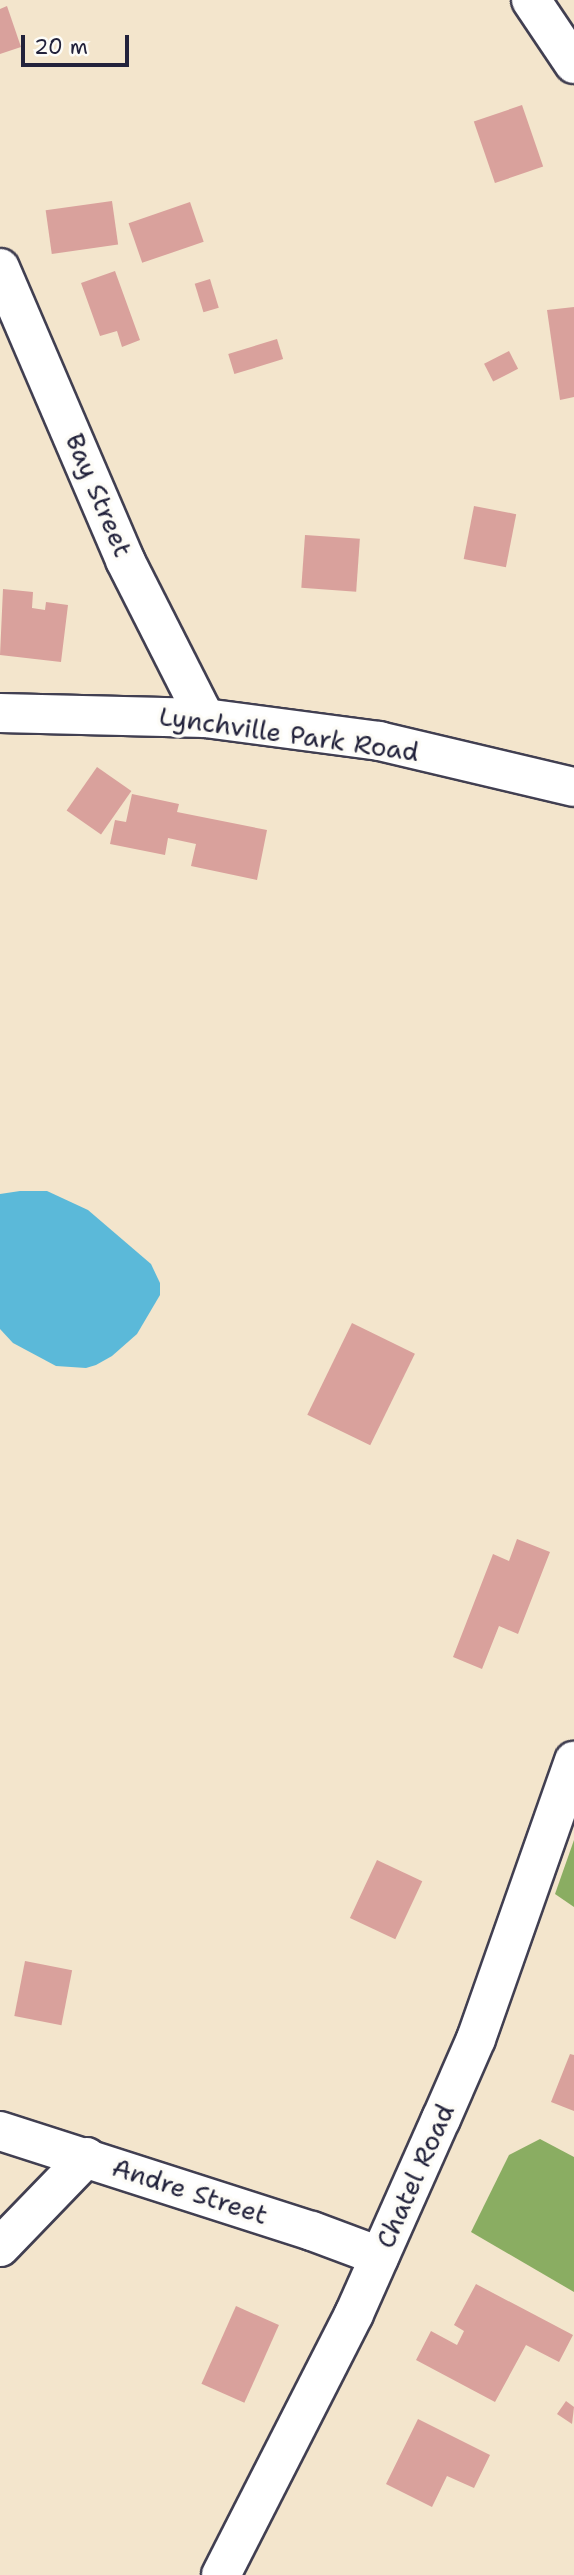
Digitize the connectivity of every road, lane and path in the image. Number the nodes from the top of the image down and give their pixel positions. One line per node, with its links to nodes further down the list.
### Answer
1 (531, 0): 2 (street)
2 (574, 64)
3 (0, 268): 5 (street, Bay Street)
4 (0, 713): 5 (street, Lynchville Park Road)
5 (205, 718): 6 (street, Lynchville Park Road)
6 (574, 787)
7 (574, 1761): 11 (street, Chatel Road)
8 (0, 2131): 9 (street, Andre Street)
9 (87, 2157): 10 (street); 11 (street, Andre Street)
10 (0, 2247)
11 (379, 2256): 12 (street, Chatel Road)
12 (221, 2575)

